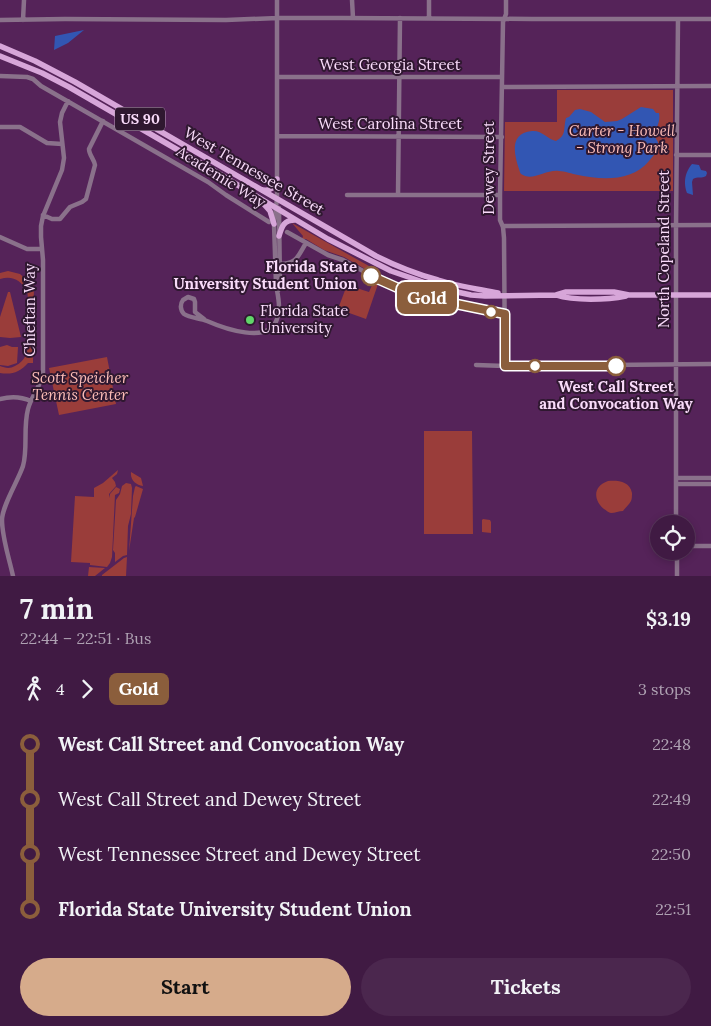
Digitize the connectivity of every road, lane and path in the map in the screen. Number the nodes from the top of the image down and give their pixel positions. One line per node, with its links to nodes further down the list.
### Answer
1 (24, 0): 14 (street)
2 (277, 0): 6 (street)
3 (352, 0): 7 (street)
4 (429, 0): 9 (street)
5 (506, 0): 10 (street, Dewey Street)
6 (278, 18): 7 (street); 14 (street); 18 (street)
7 (352, 18): 8 (street)
8 (400, 18): 9 (street); 19 (street)
9 (429, 18): 10 (street)
10 (504, 19): 11 (street); 20 (street, Dewey Street)
11 (678, 19): 12 (street); 21 (street, North Copeland Street)
12 (711, 19)
13 (0, 20): 14 (street)
14 (23, 20)
15 (0, 46): 34 (main road, West Tennessee Street / US 90)
16 (0, 56): 35 (main road, West Tennessee Street / US 90)
17 (0, 76): 24 (street, Academic Way)
18 (278, 77): 19 (street, West Georgia Street); 27 (street)
19 (399, 77): 20 (street, West Georgia Street); 28 (street)
20 (502, 77): 23 (street, Dewey Street)
21 (677, 86): 22 (street); 23 (street); 31 (street, North Copeland Street)
22 (711, 86)
23 (502, 87): 29 (street, Dewey Street)
24 (68, 101): 25 (street, Academic Way); 30 (street, Chieftan Way)
25 (103, 121): 41 (street); 43 (street, Academic Way)
26 (0, 127): 30 (street)
27 (277, 136): 28 (street, West Carolina Street); 33 (street)
28 (398, 137): 29 (street, West Carolina Street); 37 (street)
29 (502, 137): 38 (street, Dewey Street)
30 (62, 144): 41 (street, Chieftan Way)
31 (676, 155): 32 (street); 44 (street, North Copeland Street)
32 (711, 155)
33 (277, 179): 34 (main road); 39 (street)
34 (260, 189): 39 (main road, West Tennessee Street / US 90)
35 (254, 194): 40 (main road, West Tennessee Street / US 90); 43 (main road)
36 (347, 195): 37 (street)
37 (398, 195): 38 (street)
38 (500, 195): 46 (street, Dewey Street)
39 (277, 199): 40 (street); 54 (main road, West Tennessee Street / US 90)
40 (278, 208): 42 (main road, West Tennessee Street / US 90); 43 (street); 48 (street)
41 (43, 215): 51 (street, Chieftan Way)
42 (298, 220): 48 (main road); 54 (main road, West Tennessee Street / US 90)
43 (272, 223): 53 (street)
44 (676, 225): 45 (street); 46 (street); 55 (street, North Copeland Street)
45 (711, 225)
46 (503, 226): 54 (street, Dewey Street)
47 (286, 232): 50 (street)
48 (279, 236): 52 (street)
49 (0, 237): 51 (street)
50 (306, 243): 52 (street); 57 (street)
51 (42, 249): 64 (street, Chieftan Way)
52 (280, 264): 53 (street)
53 (278, 291): 58 (street)
54 (505, 295): 55 (main road, West Tennessee Street / US 90); 57 (street, Dewey Street)
55 (677, 295): 56 (main road, West Tennessee Street / US 90); 61 (street, North Copeland Street)
56 (711, 295)
57 (505, 314): 62 (street, Dewey Street)
58 (204, 320): 58 (street)
59 (711, 364): 61 (street)
60 (476, 365): 62 (street)
61 (676, 365): 62 (street); 65 (street, North Copeland Street)
62 (505, 366)
63 (0, 399): 64 (street)
64 (31, 402): 75 (street, Chieftan Way)
65 (676, 478): 66 (street); 68 (street, North Copeland Street)
66 (698, 478): 67 (street); 69 (street)
67 (711, 478)
68 (676, 484): 69 (street); 71 (street, North Copeland Street)
69 (698, 484): 70 (street)
70 (711, 484)
71 (676, 515)
72 (695, 546): 73 (street)
73 (711, 546)
74 (677, 560): 76 (street)
75 (13, 576)
76 (677, 576)

